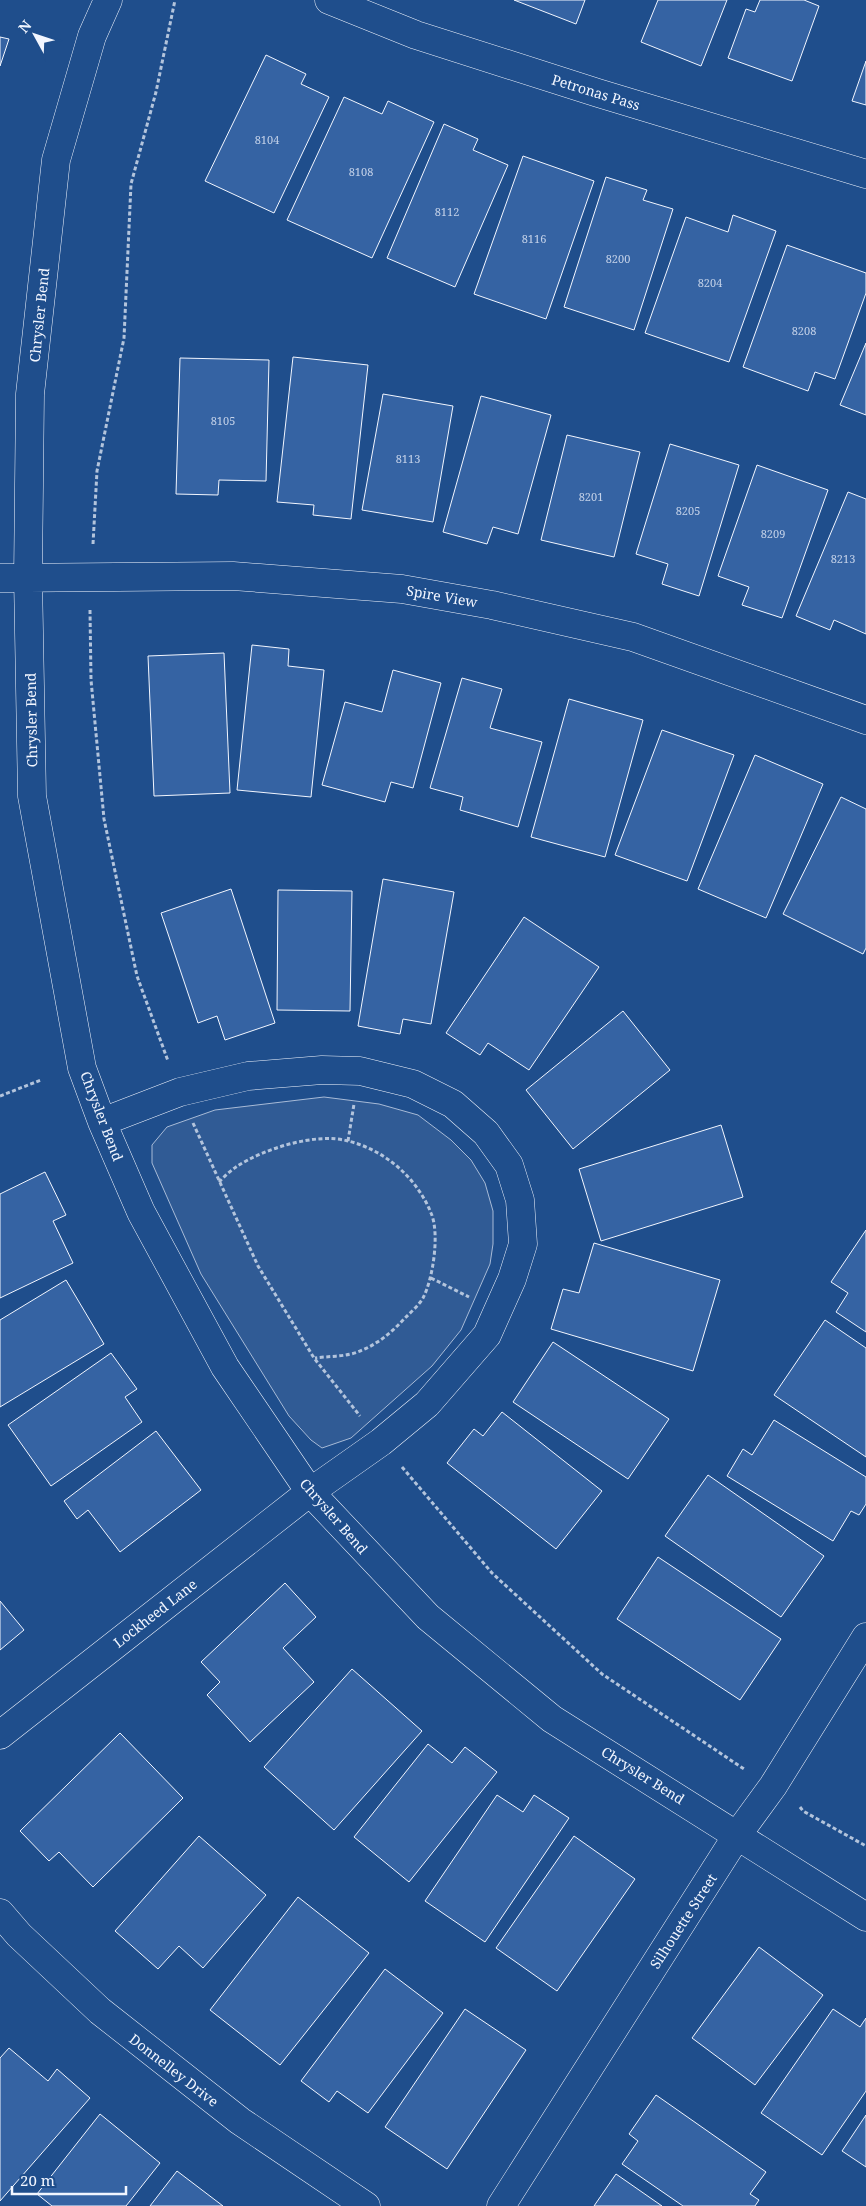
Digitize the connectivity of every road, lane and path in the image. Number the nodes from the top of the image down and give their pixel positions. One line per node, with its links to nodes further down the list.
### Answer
1 (108, 0): 6 (street, Chrysler Bend)
2 (175, 0): 5 (path)
3 (329, 0): 4 (street, Petronas Pass)
4 (866, 174)
5 (92, 553)
6 (28, 577): 7 (street, Spire View); 9 (street, Spire View); 13 (street, Chrysler Bend)
7 (0, 578)
8 (90, 609): 11 (path)
9 (866, 720)
10 (41, 1080): 12 (path)
11 (180, 1092): 13 (street, Lockheed Lane); 14 (path); 16 (street, Lockheed Lane)
12 (0, 1096)
13 (102, 1122): 19 (street, Chrysler Bend)
14 (218, 1182): 15 (path); 17 (path)
15 (431, 1278): 16 (path); 17 (path)
16 (498, 1312): 18 (street, Lockheed Lane)
17 (314, 1358): 18 (path)
18 (380, 1442): 19 (street, Lockheed Lane); 22 (path)
19 (310, 1492): 21 (street, Lockheed Lane); 24 (street, Chrysler Bend)
20 (866, 1637): 24 (street, Silhouette Street)
21 (0, 1735)
22 (746, 1770)
23 (796, 1802): 25 (path)
24 (738, 1834): 27 (street, Chrysler Bend); 29 (street, Silhouette Street)
25 (866, 1846)
26 (0, 1913): 28 (street, Donnelley Drive)
27 (866, 1917)
28 (366, 2206)
29 (501, 2206)

